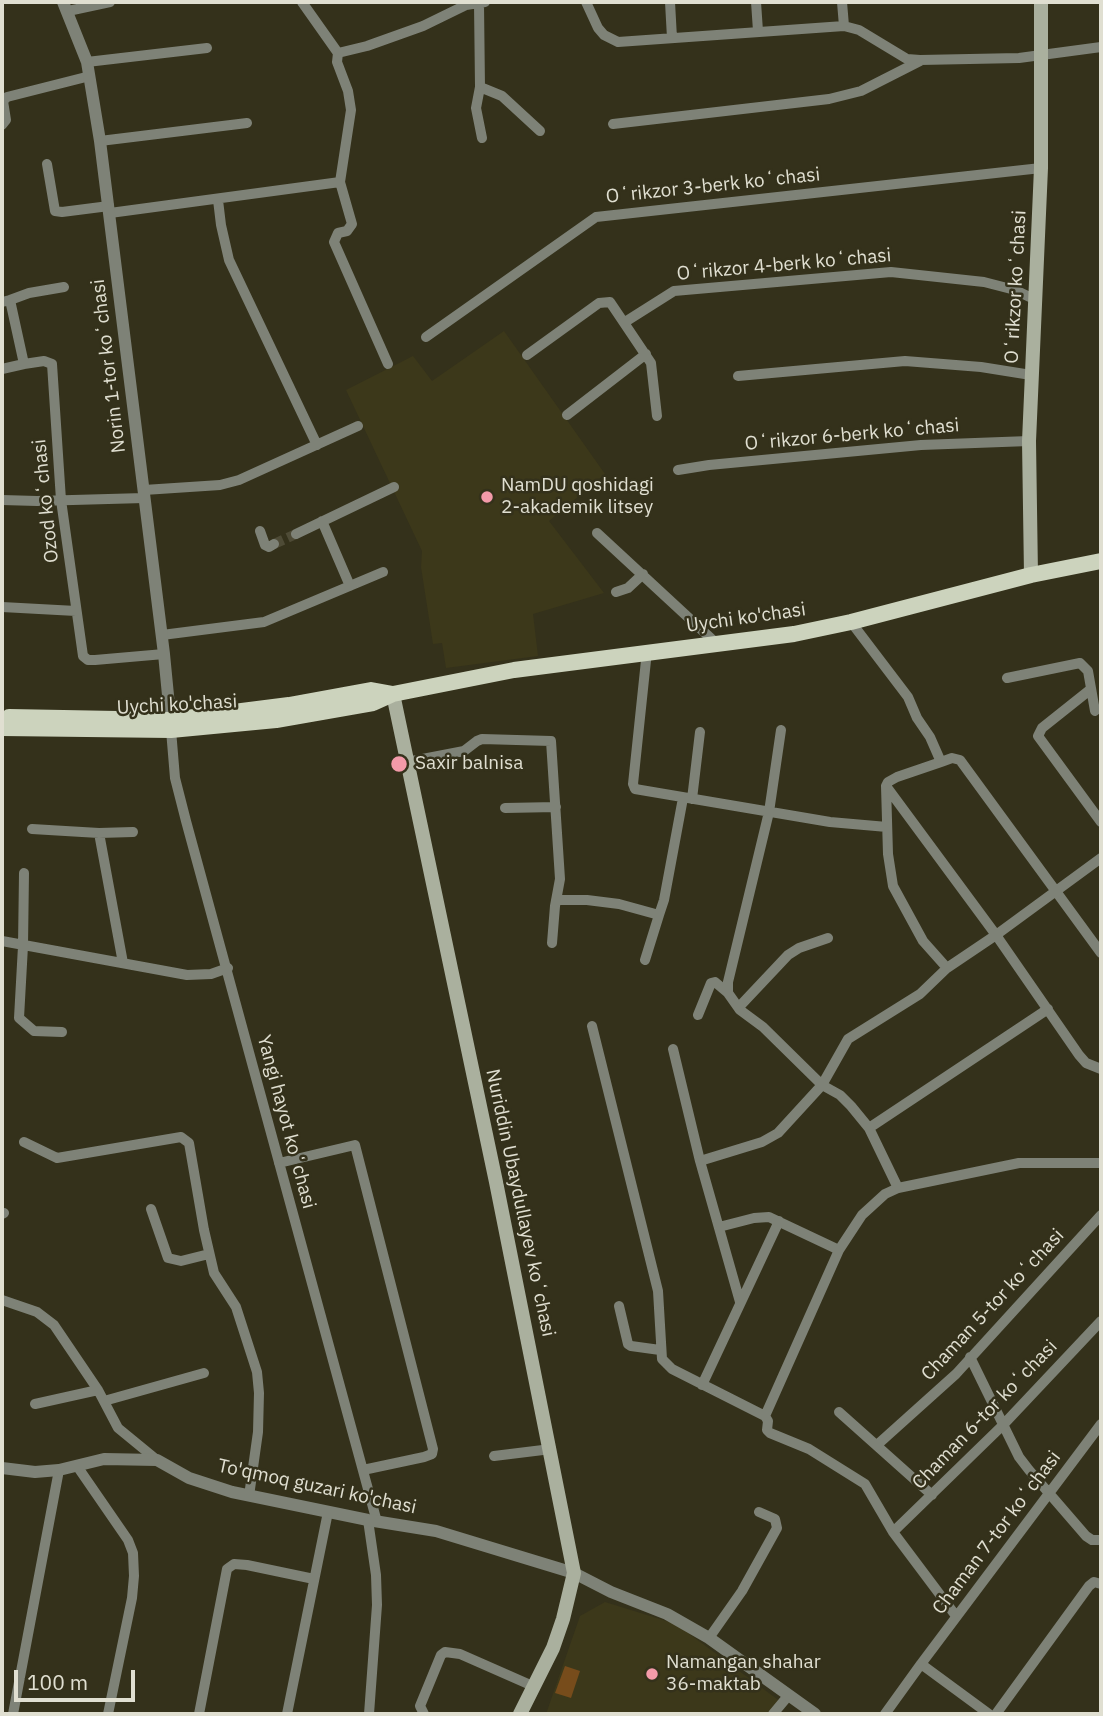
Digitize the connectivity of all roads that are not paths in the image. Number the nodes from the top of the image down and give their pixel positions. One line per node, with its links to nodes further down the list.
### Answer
1 (110, 2): 9 (street)
2 (302, 2): 15 (street)
3 (586, 2): 12 (street)
4 (670, 2): 12 (street)
5 (756, 2): 11 (street)
6 (842, 2): 10 (street)
7 (1041, 2): 16 (main road, Oʻrikzor koʻchasi)
8 (482, 3): 15 (street); 20 (street)
9 (66, 7): 18 (street, Norin 1-tor koʻchasi)
10 (844, 26): 11 (street); 17 (street)
11 (758, 31): 12 (street)
12 (672, 38)
13 (1101, 47): 16 (street)
14 (207, 48): 18 (street)
15 (338, 53): 29 (street)
16 (1042, 54): 17 (street); 28 (main road, Oʻrikzor koʻchasi)
17 (920, 60): 22 (street)
18 (87, 62): 19 (street, Norin 1-tor koʻchasi)
19 (90, 76): 23 (street); 26 (street, Norin 1-tor koʻchasi)
20 (480, 87): 24 (street); 25 (street)
21 (247, 123): 26 (street)
22 (613, 124)
23 (2, 125)
24 (540, 131)
25 (482, 138)
26 (100, 141): 31 (street, Norin 1-tor koʻchasi)
27 (47, 164): 31 (street)
28 (1041, 168): 33 (main road, Oʻrikzor koʻchasi); 36 (street, Oʻrikzor 3-berk koʻchasi)
29 (341, 182): 30 (street); 39 (street)
30 (218, 200): 31 (street); 48 (street)
31 (110, 210): 51 (street, Norin 1-tor koʻchasi)
32 (64, 287): 34 (street)
33 (1036, 300): 35 (street, Oʻrikzor 4-berk koʻchasi); 42 (main road, Oʻrikzor koʻchasi)
34 (6, 301): 40 (street)
35 (625, 322): 37 (street); 38 (street)
36 (426, 337)
37 (646, 354): 44 (street); 45 (street)
38 (527, 355)
39 (388, 364)
40 (24, 365): 41 (street); 53 (street, Ozod koʻchasi)
41 (2, 369)
42 (1031, 375): 43 (street); 47 (main road, Oʻrikzor koʻchasi)
43 (738, 376)
44 (567, 415)
45 (657, 415)
46 (358, 426): 48 (street)
47 (1029, 441): 49 (street, Oʻrikzor 6-berk koʻchasi); 62 (main road, Oʻrikzor koʻchasi)
48 (317, 445): 51 (street)
49 (678, 470)
50 (394, 487): 54 (street)
51 (144, 494): 53 (street); 68 (street, Norin 1-tor koʻchasi)
52 (2, 500): 53 (street)
53 (61, 500): 66 (street, Ozod koʻchasi)
54 (322, 522): 57 (street); 63 (street)
55 (260, 531): 58 (street)
56 (597, 533): 61 (street)
57 (296, 534)
58 (274, 544)
59 (1101, 561): 62 (main road, Uychi ko'chasi)
60 (383, 572): 63 (street)
61 (643, 575): 64 (street); 69 (street)
62 (1031, 575): 67 (main road, Uychi ko'chasi)
63 (350, 586): 68 (street)
64 (616, 592)
65 (2, 607): 66 (street)
66 (76, 611): 71 (street, Ozod koʻchasi)
67 (851, 622): 69 (main road, Uychi ko'chasi); 82 (street)
68 (162, 635): 71 (street, Norin 1-tor koʻchasi)
69 (717, 645): 70 (main road, Uychi ko'chasi)
70 (647, 651): 74 (main road, Uychi ko'chasi); 84 (street)
71 (164, 654): 77 (street, Norin 1-tor koʻchasi)
72 (1007, 678): 73 (street)
73 (1091, 689): 75 (street); 88 (street)
74 (393, 694): 77 (main road, Uychi ko'chasi); 81 (main road, Nuriddin Ubaydullayev koʻchasi)
75 (1096, 711)
76 (2, 717): 77 (main road, Uychi ko'chasi)
77 (171, 725): 78 (main road, Uychi ko'chasi); 106 (street, Yangi hayot koʻchasi)
78 (2, 728)
79 (781, 730): 87 (street)
80 (700, 732): 84 (street)
81 (407, 762): 85 (street); 147 (main road, Nuriddin Ubaydullayev koʻchasi)
82 (941, 762): 83 (street); 95 (street)
83 (886, 786): 89 (street); 98 (street)
84 (687, 799): 87 (street); 97 (street)
85 (556, 807): 86 (street); 96 (street)
86 (505, 808)
87 (769, 812): 89 (street); 108 (street)
88 (1101, 822)
89 (887, 827): 107 (street)
90 (32, 829): 92 (street)
91 (133, 832): 92 (street)
92 (99, 833): 105 (street)
93 (1101, 858): 95 (street)
94 (24, 873): 102 (street)
95 (1057, 891): 98 (street); 103 (street)
96 (556, 900): 97 (street); 101 (street)
97 (659, 915): 104 (street)
98 (996, 935): 107 (street); 110 (street)
99 (828, 938): 109 (street)
100 (2, 941): 102 (street)
101 (552, 943)
102 (23, 946): 105 (street); 113 (street)
103 (1101, 953)
104 (645, 960)
105 (123, 963): 106 (street)
106 (228, 968): 120 (street, Yangi hayot koʻchasi)
107 (947, 968): 116 (street)
108 (728, 993): 109 (street); 111 (street)
109 (739, 1007): 116 (street)
110 (1048, 1009): 115 (street); 117 (street)
111 (698, 1015)
112 (592, 1026): 135 (street)
113 (62, 1032)
114 (673, 1049): 119 (street)
115 (1101, 1069)
116 (822, 1085): 117 (street); 119 (street)
117 (869, 1128): 122 (street)
118 (24, 1142): 128 (street)
119 (700, 1161): 126 (street)
120 (279, 1163): 153 (street, Yangi hayot koʻchasi); 153 (street)
121 (1101, 1163): 122 (street)
122 (898, 1188): 127 (street)
123 (151, 1209): 128 (street)
124 (1101, 1215): 136 (street, Chaman 5-tor koʻchasi)
125 (779, 1221): 126 (street); 127 (street); 130 (street)
126 (719, 1227): 130 (street)
127 (839, 1250): 143 (street)
128 (209, 1254): 156 (street)
129 (2, 1300): 139 (street, To'qmoq guzari ko'chasi)
130 (740, 1302): 138 (street)
131 (619, 1306): 135 (street)
132 (1101, 1321): 133 (street, Chaman 6-tor koʻchasi)
133 (1092, 1330): 134 (street); 144 (street, Chaman 6-tor koʻchasi)
134 (1101, 1340)
135 (660, 1350): 138 (street)
136 (970, 1357): 144 (street); 146 (street, Chaman 5-tor koʻchasi)
137 (204, 1373): 140 (street)
138 (702, 1385): 143 (street)
139 (98, 1390): 140 (street, To'qmoq guzari ko'chasi); 141 (street)
140 (104, 1401): 149 (street, To'qmoq guzari ko'chasi)
141 (35, 1404)
142 (839, 1412): 146 (street)
143 (765, 1416): 160 (street)
144 (1003, 1424): 154 (street); 155 (street, Chaman 6-tor koʻchasi)
145 (1101, 1424): 154 (street, Chaman 7-tor koʻchasi)
146 (877, 1445): 155 (street)
147 (551, 1449): 148 (street); 162 (main road, Nuriddin Ubaydullayev koʻchasi)
148 (494, 1456)
149 (157, 1460): 150 (street); 156 (street, To'qmoq guzari ko'chasi)
150 (77, 1466): 152 (street); 171 (street)
151 (2, 1468): 152 (street)
152 (59, 1470): 170 (street)
153 (363, 1471): 159 (street, Yangi hayot koʻchasi)
154 (1049, 1493): 161 (street); 165 (street, Chaman 7-tor koʻchasi)
155 (932, 1495): 160 (street, Chaman 6-tor koʻchasi)
156 (249, 1496): 158 (street, To'qmoq guzari ko'chasi)
157 (759, 1511): 166 (street)
158 (328, 1512): 159 (street, To'qmoq guzari ko'chasi); 163 (street)
159 (373, 1521): 162 (street, To'qmoq guzari ko'chasi); 174 (street, Yangi hayot koʻchasi)
160 (893, 1532): 165 (street)
161 (1101, 1539)
162 (574, 1573): 166 (street, To'qmoq guzari ko'chasi); 168 (main road, Nuriddin Ubaydullayev koʻchasi)
163 (314, 1579): 172 (street); 173 (street)
164 (1101, 1584): 181 (street)
165 (956, 1616): 167 (street, Chaman 7-tor koʻchasi)
166 (709, 1638): 169 (street, To'qmoq guzari ko'chasi)
167 (921, 1664): 179 (street, Chaman 7-tor koʻchasi); 180 (street)
168 (535, 1687): 175 (street); 176 (main road, Nuriddin Ubaydullayev koʻchasi)
169 (788, 1696): 177 (street); 178 (street, To'qmoq guzari ko'chasi)
170 (13, 1714)
171 (108, 1714)
172 (199, 1714)
173 (287, 1714)
174 (369, 1714)
175 (424, 1714)
176 (520, 1714)
177 (773, 1714)
178 (815, 1714)
179 (885, 1714)
180 (989, 1714)
181 (996, 1714)

